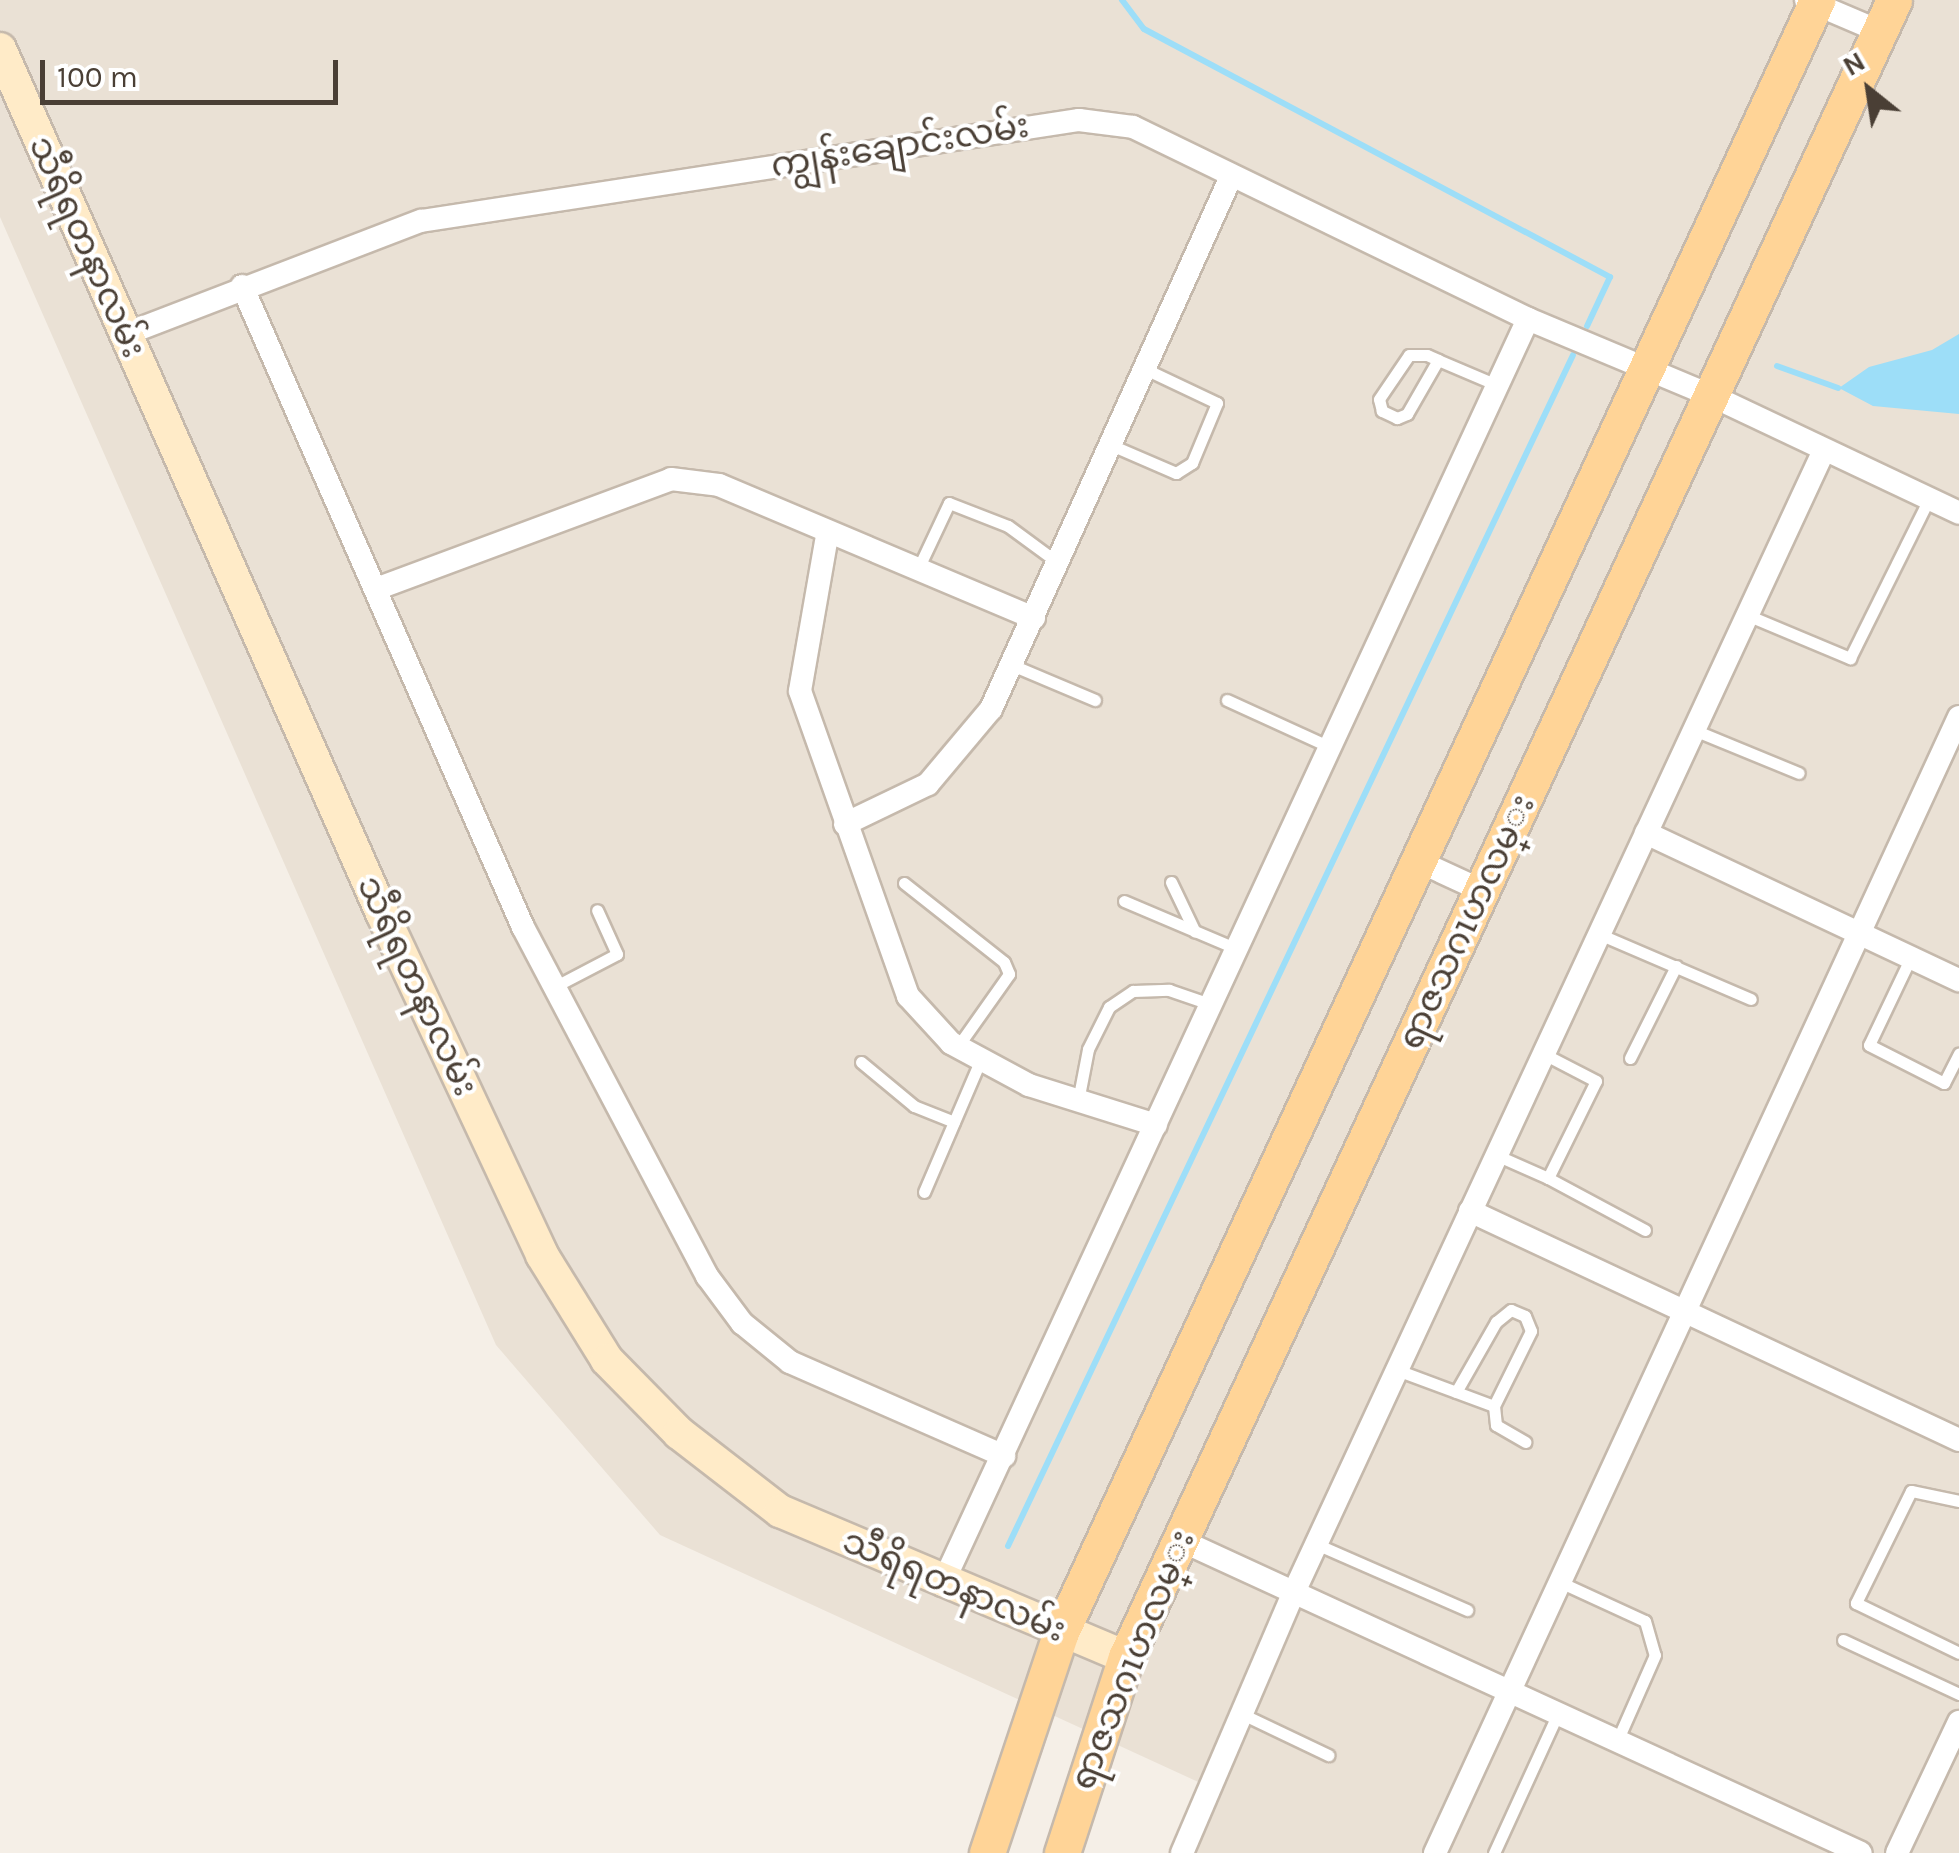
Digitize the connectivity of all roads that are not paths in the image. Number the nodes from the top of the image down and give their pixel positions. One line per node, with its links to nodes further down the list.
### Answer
1 (1813, 1): 2 (street); 9 (main road, ရာဇသဂၤဟလမ္း)
2 (1887, 16): 12 (main road, ရာဇသဂၤဟလမ္း)
3 (0, 49): 7 (main road, သီရိရတနာလမ်း)
4 (1230, 179): 5 (street, ကျွန်းချောင်းလမ်း); 6 (street, ကျွန်းချောင်းလမ်း); 10 (street)
5 (242, 286): 7 (street, ကျွန်းချောင်းလမ်း); 20 (street)
6 (1528, 319): 9 (street, ကျွန်းချောင်းလမ်း); 11 (street)
7 (126, 334): 73 (main road, သီရိရတနာလမ်း)
8 (1438, 360): 8 (lane); 11 (lane)
9 (1646, 367): 12 (street, ကျွန်းချောင်းလမ်း); 32 (main road, ရာဇသဂၤဟလမ္း)
10 (1145, 370): 13 (street); 13 (lane)
11 (1497, 385): 28 (street)
12 (1712, 396): 14 (street, ကျွန်းချောင်းလမ်း); 35 (main road, ရာဇသဂၤဟလမ္း)
13 (1111, 445): 18 (street)
14 (1824, 450): 15 (street, ကျွန်းချောင်းလမ်း); 21 (street)
15 (1929, 499): 16 (street, ကျွန်းချောင်းလမ်း); 21 (lane)
16 (1959, 513)
17 (827, 536): 19 (street); 20 (street); 30 (street)
18 (1058, 563): 19 (lane); 22 (street)
19 (917, 571): 22 (street)
20 (376, 589): 45 (street)
21 (1748, 615): 27 (street)
22 (1034, 618): 23 (street)
23 (1012, 665): 24 (lane); 30 (street)
24 (1095, 700)
25 (1227, 700): 28 (lane)
26 (1959, 717): 39 (street)
27 (1694, 730): 29 (lane); 31 (street)
28 (1330, 747): 41 (street)
29 (1799, 773)
30 (845, 824): 48 (street)
31 (1646, 833): 39 (street); 40 (street)
32 (1416, 860): 35 (street); 76 (main road, ရာဇသဂၤဟလမ္း)
33 (1171, 882): 38 (lane)
34 (904, 884): 48 (lane)
35 (1481, 890): 70 (main road, ရာဇသဂၤဟလမ္း)
36 (1124, 901): 38 (lane)
37 (598, 910): 45 (lane)
38 (1195, 932): 41 (lane)
39 (1861, 933): 42 (street); 62 (street)
40 (1599, 934): 43 (lane); 49 (street)
41 (1237, 950): 56 (street)
42 (1910, 958): 44 (street); 50 (lane)
43 (1676, 966): 46 (lane); 51 (lane)
44 (1959, 980)
45 (554, 987): 68 (street)
46 (1751, 998)
47 (1204, 1002): 54 (lane)
48 (958, 1046): 52 (street)
49 (1544, 1054): 57 (street); 58 (lane)
50 (1959, 1054)
51 (1630, 1058)
52 (981, 1059): 54 (street); 55 (lane)
53 (861, 1062): 55 (lane)
54 (1078, 1101): 56 (street)
55 (954, 1122): 59 (lane)
56 (1156, 1125): 68 (street)
57 (1496, 1156): 58 (lane); 60 (street)
58 (1548, 1178): 61 (lane)
59 (924, 1192)
60 (1470, 1211): 62 (street); 63 (street)
61 (1645, 1230)
62 (1686, 1312): 66 (street); 72 (street)
63 (1396, 1370): 64 (lane); 71 (street)
64 (1456, 1392): 65 (lane); 65 (lane)
65 (1494, 1406): 67 (lane)
66 (1959, 1440)
67 (1526, 1442)
68 (1004, 1456): 73 (street)
69 (1959, 1501): 78 (lane)
70 (1180, 1540): 74 (street); 79 (main road, ရာဇသဂၤဟလမ္း)
71 (1316, 1544): 74 (street); 75 (lane)
72 (1562, 1583): 80 (street); 85 (lane)
73 (942, 1585): 76 (main road, သီရိရတနာလမ်း)
74 (1294, 1592): 80 (street); 82 (street)
75 (1467, 1610)
76 (1062, 1632): 79 (main road, သီရိရတနာလမ်း); 87 (main road, ရာဇသဂၤဟလမ္း)
77 (1843, 1640): 81 (lane)
78 (1959, 1652)
79 (1126, 1657): 88 (main road, ရာဇသဂၤဟလမ္း)
80 (1512, 1692): 83 (street); 90 (street)
81 (1959, 1694)
82 (1240, 1713): 86 (lane); 89 (street)
83 (1558, 1714): 85 (street); 91 (lane)
84 (1959, 1722): 93 (street)
85 (1617, 1741): 92 (street)
86 (1328, 1756)
87 (987, 1853)
88 (1062, 1853)
89 (1182, 1853)
90 (1435, 1853)
91 (1494, 1853)
92 (1861, 1853)
93 (1897, 1853)

